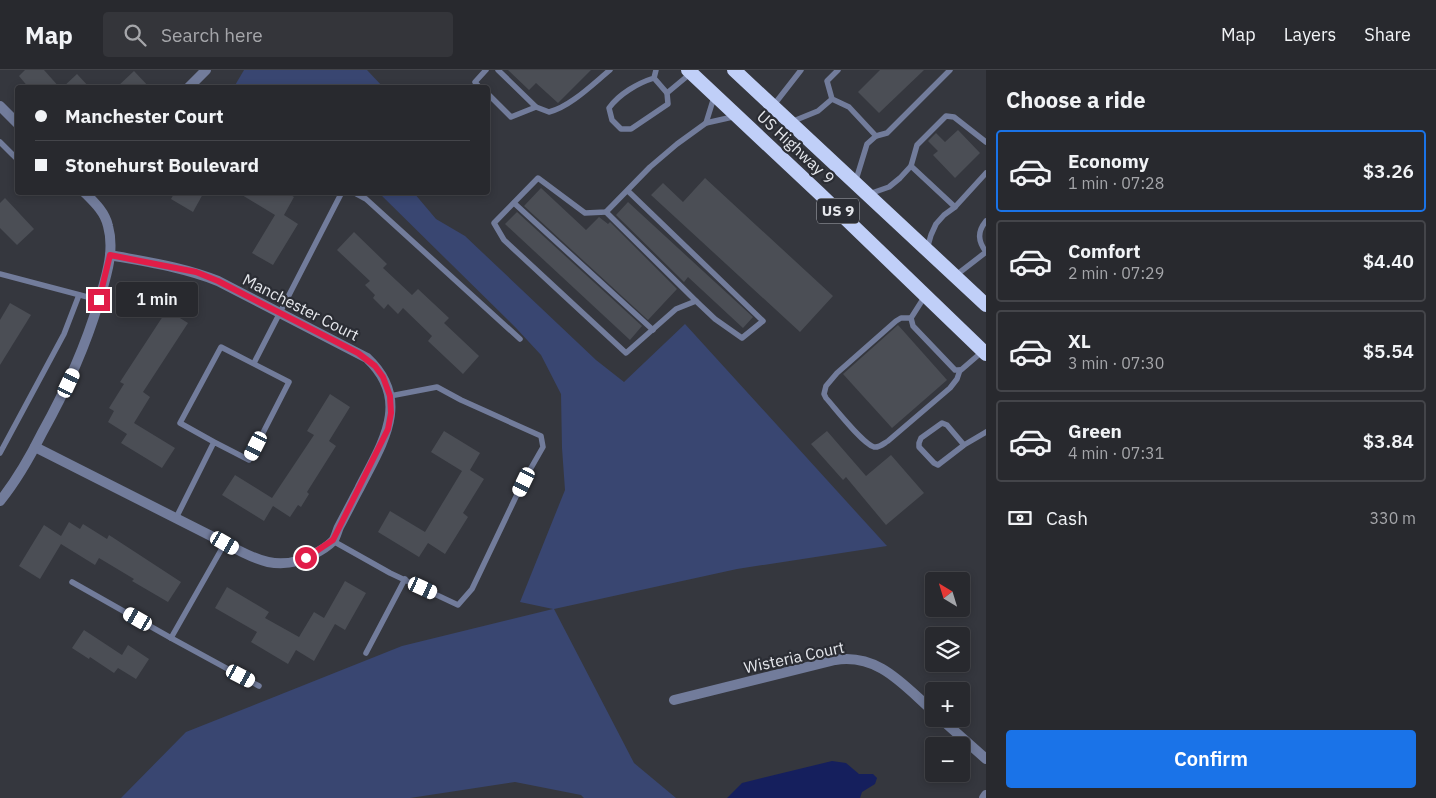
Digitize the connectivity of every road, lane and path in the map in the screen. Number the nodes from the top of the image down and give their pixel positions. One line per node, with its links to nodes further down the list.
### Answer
1 (206, 70): 14 (street)
2 (486, 70): 15 (lane)
3 (498, 70): 22 (lane)
4 (610, 70): 22 (lane)
5 (656, 70): 12 (lane)
6 (734, 70): 13 (highway, US Highway 9 / US 9)
7 (742, 70): 13 (highway)
8 (800, 70): 21 (lane)
9 (838, 70): 19 (lane)
10 (950, 70): 27 (lane)
11 (690, 71): 16 (lane); 17 (highway, US Highway 9 / US 9)
12 (654, 78): 16 (lane); 16 (lane)
13 (748, 83): 21 (highway, US Highway 9 / US 9)
14 (191, 85)
15 (478, 85)
16 (667, 93)
17 (715, 95): 23 (highway, US Highway 9 / US 9); 26 (lane)
18 (490, 96): 22 (lane)
19 (832, 99): 25 (lane); 27 (lane)
20 (0, 106): 24 (street)
21 (773, 106): 25 (highway, US Highway 9 / US 9)
22 (536, 107)
23 (738, 116): 26 (lane); 48 (highway, US Highway 9 / US 9)
24 (15, 121)
25 (790, 122): 33 (highway, US Highway 9 / US 9)
26 (706, 123): 34 (lane)
27 (876, 136): 33 (lane)
28 (0, 142): 30 (lane)
29 (986, 142): 31 (lane)
30 (15, 157)
31 (911, 166): 35 (lane); 40 (lane)
32 (986, 173): 40 (lane)
33 (855, 184): 35 (highway, US Highway 9 / US 9)
34 (628, 191): 41 (lane); 50 (lane)
35 (867, 194): 43 (highway, US Highway 9 / US 9)
36 (87, 195): 44 (street)
37 (340, 195): 52 (lane)
38 (359, 195): 55 (lane)
39 (514, 203): 41 (lane); 54 (lane); 54 (lane)
40 (955, 207): 43 (lane)
41 (606, 212): 50 (lane)
42 (986, 221): 46 (lane)
43 (927, 249): 46 (highway, US Highway 9 / US 9)
44 (110, 255): 49 (street); 52 (street, Manchester Court)
45 (0, 274): 47 (lane)
46 (955, 276): 51 (highway, US Highway 9 / US 9)
47 (79, 295): 49 (lane); 64 (lane)
48 (925, 296): 53 (lane); 56 (highway, US Highway 9 / US 9)
49 (99, 300): 63 (street)
50 (696, 301): 54 (lane)
51 (986, 305)
52 (279, 312): 57 (lane); 59 (street, Manchester Court)
53 (911, 318): 58 (lane); 58 (lane)
54 (653, 330)
55 (520, 340)
56 (985, 352): 58 (lane)
57 (254, 363): 61 (lane); 61 (lane)
58 (960, 370)
59 (390, 396): 67 (street, Manchester Court); 69 (lane)
60 (986, 432): 62 (lane)
61 (214, 442): 66 (lane)
62 (964, 445): 62 (lane)
63 (35, 447): 65 (street); 66 (street, Manchester Court)
64 (0, 453)
65 (0, 501)
66 (176, 518): 68 (street, Manchester Court)
67 (333, 540): 68 (street, Manchester Court); 69 (lane)
68 (225, 543): 71 (lane)
69 (405, 580): 72 (lane)
70 (72, 582): 71 (lane)
71 (171, 638): 73 (lane)
72 (366, 653)
73 (259, 686)
74 (674, 700): 75 (street, Wisteria Court)
75 (925, 704)
76 (950, 727): 77 (street)
77 (986, 759)

